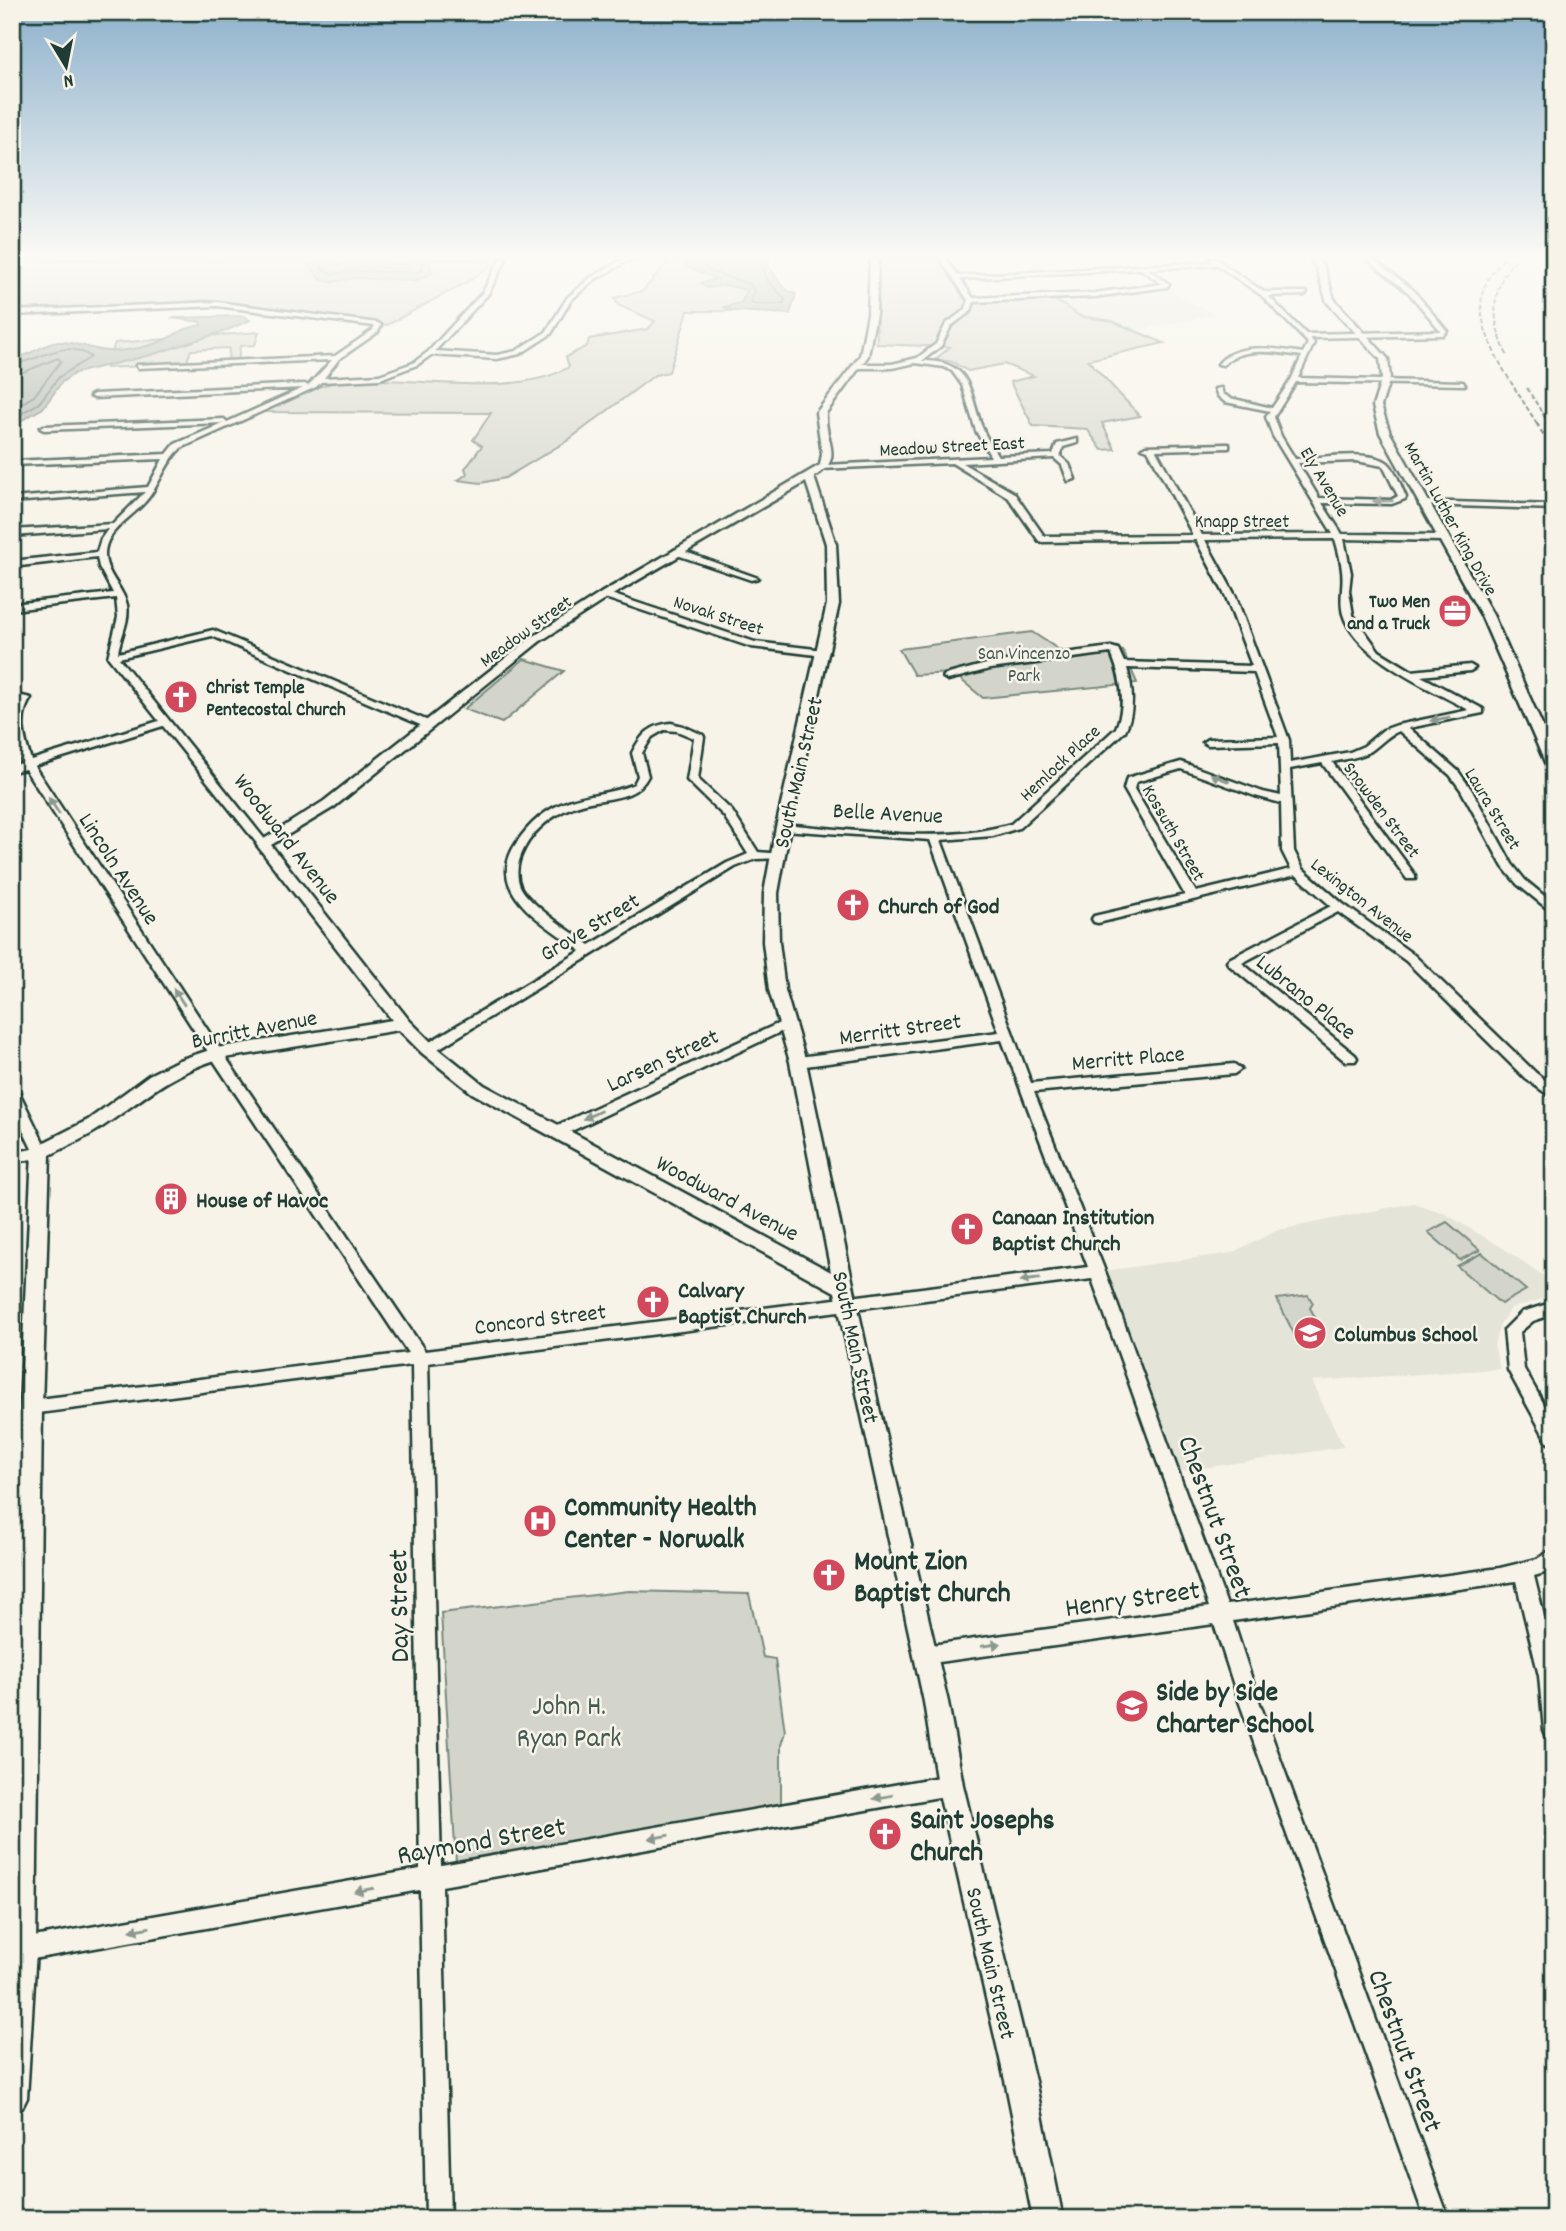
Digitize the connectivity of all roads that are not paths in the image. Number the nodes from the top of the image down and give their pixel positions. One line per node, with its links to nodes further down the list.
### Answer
1 (210, 363): 8 (street)
2 (333, 363): 13 (street)
3 (416, 363): 13 (street)
4 (860, 363): 9 (main road)
5 (1303, 363): 11 (street)
6 (1385, 363): 12 (main road, Martin Luther King Drive)
7 (908, 364): 9 (street); 25 (street)
8 (138, 366)
9 (859, 366): 29 (main road)
10 (1457, 374): 14 (street)
11 (1294, 380): 12 (street); 18 (street)
12 (1384, 382): 14 (street); 35 (main road, Martin Luther King Drive)
13 (316, 383): 16 (street); 19 (street)
14 (1463, 384): 17 (street)
15 (1219, 389): 18 (street)
16 (93, 396)
17 (1463, 396)
18 (1273, 410): 26 (street, Ely Avenue)
19 (232, 421): 20 (street); 23 (street)
20 (44, 428)
21 (1074, 441): 24 (street, Meadow Street East)
22 (1226, 446): 39 (street, Lexington Avenue)
23 (169, 456): 28 (street); 32 (street)
24 (1056, 456): 25 (street, Meadow Street East); 31 (street)
25 (996, 459): 27 (street, Meadow Street East)
26 (1295, 461): 34 (street, Ely Avenue); 34 (street, one-way to 34)
27 (955, 462): 29 (street, Meadow Street East); 39 (street, Knapp Street)
28 (12, 463)
29 (824, 467): 30 (main road, Meadow Street)
30 (808, 475): 42 (main road, Meadow Street); 49 (main road, South Main Street)
31 (1071, 479)
32 (150, 489): 33 (street); 37 (street)
33 (12, 500)
34 (1319, 500): 40 (street, Ely Avenue)
35 (1422, 503): 36 (street); 41 (main road, Martin Luther King Drive)
36 (1554, 507)
37 (116, 526): 38 (street); 43 (street)
38 (12, 533)
39 (1199, 536): 40 (street, Knapp Street); 53 (street, Lexington Avenue)
40 (1339, 536): 41 (street, Knapp Street); 54 (street, Ely Avenue)
41 (1442, 538): 65 (main road, Martin Luther King Drive)
42 (677, 552): 45 (street); 47 (main road, Meadow Street)
43 (101, 554): 44 (street); 46 (street)
44 (12, 564)
45 (754, 578)
46 (118, 595): 48 (street); 50 (street)
47 (605, 595): 49 (street, Novak Street); 58 (main road, Meadow Street)
48 (12, 607)
49 (824, 653): 68 (main road, South Main Street)
50 (113, 657): 57 (street, Woodward Avenue); 58 (street)
51 (1122, 665): 53 (street); 55 (street); 69 (street, Hemlock Place)
52 (1470, 668): 54 (street)
53 (1258, 669): 60 (street, Lexington Avenue)
54 (1410, 674): 59 (street, Ely Avenue, one-way to 59)
55 (948, 677)
56 (26, 698): 63 (street, Lincoln Avenue)
57 (164, 723): 63 (street); 71 (street, Woodward Avenue)
58 (429, 725): 71 (main road, Meadow Street)
59 (1401, 727): 62 (street); 78 (street, Laura Street)
60 (1284, 740): 61 (street); 64 (street, Lexington Avenue)
61 (1208, 743)
62 (1326, 761): 64 (street); 75 (street, Snowden Street)
63 (27, 764): 66 (street); 85 (street, Lincoln Avenue, one-way to 63)
64 (1284, 767): 67 (street, Lexington Avenue)
65 (1554, 767)
66 (12, 769)
67 (1284, 800): 74 (street, Lexington Avenue); 76 (street, Kossuth Street, one-way to 76)
68 (783, 827): 70 (street, Belle Avenue); 73 (main road, South Main Street)
69 (992, 835): 70 (street, Belle Avenue)
70 (934, 836): 83 (street, Chestnut Street)
71 (262, 844): 81 (main road, Woodward Avenue)
72 (754, 855): 73 (street, Grove Street); 80 (street, Grove Street); 80 (street)
73 (778, 856): 82 (main road, South Main Street)
74 (1298, 871): 76 (street); 77 (street, Lexington Avenue)
75 (1411, 877)
76 (1192, 896): 79 (street)
77 (1339, 907): 86 (street, Lubrano Place); 91 (street, Lexington Avenue)
78 (1554, 910)
79 (1098, 919)
80 (588, 950): 84 (street, Grove Street)
81 (403, 1024): 84 (main road, Woodward Avenue); 85 (main road, Burritt Avenue)
82 (786, 1024): 87 (main road, South Main Street); 92 (street, Larsen Street, one-way to 92)
83 (1006, 1035): 87 (street, Merritt Street); 89 (street, Chestnut Street)
84 (428, 1049): 92 (main road, Woodward Avenue)
85 (216, 1054): 93 (main road, Burritt Avenue); 98 (street)
86 (1350, 1058)
87 (799, 1062): 96 (main road, South Main Street)
88 (1234, 1069): 89 (street, Merritt Place)
89 (1026, 1087): 95 (street, Chestnut Street)
90 (12, 1092): 93 (street)
91 (1554, 1094)
92 (556, 1132): 96 (main road, Woodward Avenue)
93 (41, 1152): 94 (street, Burritt Avenue); 99 (main road)
94 (12, 1158)
95 (1097, 1272): 96 (street, Concord Street, one-way to 96); 103 (street, Chestnut Street)
96 (846, 1295): 98 (street, Concord Street); 104 (main road, South Main Street)
97 (1554, 1308): 100 (street)
98 (420, 1357): 99 (street, Concord Street); 107 (street, Day Street)
99 (31, 1407): 108 (main road)
100 (1554, 1438)
101 (1554, 1556): 102 (street, Henry Street)
102 (1523, 1570): 103 (street, Henry Street); 105 (street)
103 (1220, 1612): 104 (street, Henry Street, one-way to 103); 112 (street, Chestnut Street)
104 (924, 1655): 106 (main road, South Main Street)
105 (1554, 1730)
106 (950, 1785): 107 (street, Raymond Street, one-way to 107); 111 (main road, South Main Street)
107 (431, 1878): 108 (street, Raymond Street, one-way to 108); 110 (street, Day Street)
108 (22, 1950): 109 (main road)
109 (12, 2098)
110 (438, 2219)
111 (1048, 2219)
112 (1437, 2219)

